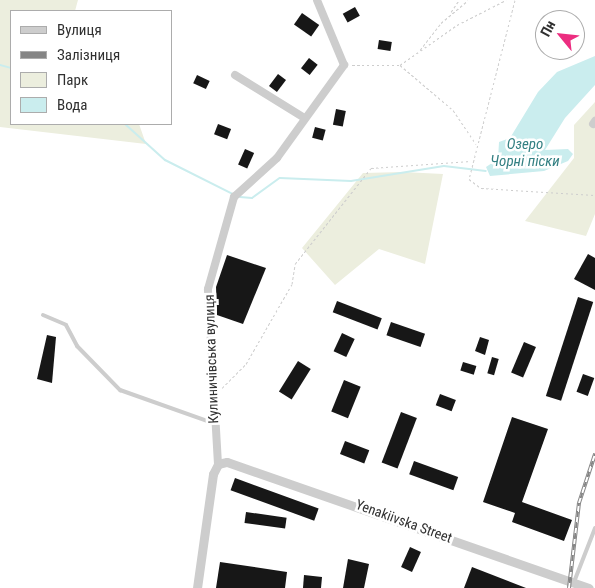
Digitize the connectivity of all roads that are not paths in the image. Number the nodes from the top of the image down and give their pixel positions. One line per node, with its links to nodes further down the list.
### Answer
1 (317, 0): 3 (street, Кулиничівська вулиця)
2 (235, 75): 3 (street)
3 (303, 118): 5 (street, Кулиничівська вулиця)
4 (43, 315): 5 (lane)
5 (213, 423): 6 (street, Кулиничівська вулиця)
6 (218, 464): 8 (street, Yenakiivska Street); 9 (street)
7 (595, 528): 8 (lane)
8 (574, 582): 10 (street, Yenakiivska Street)
9 (197, 588)
10 (589, 588)

